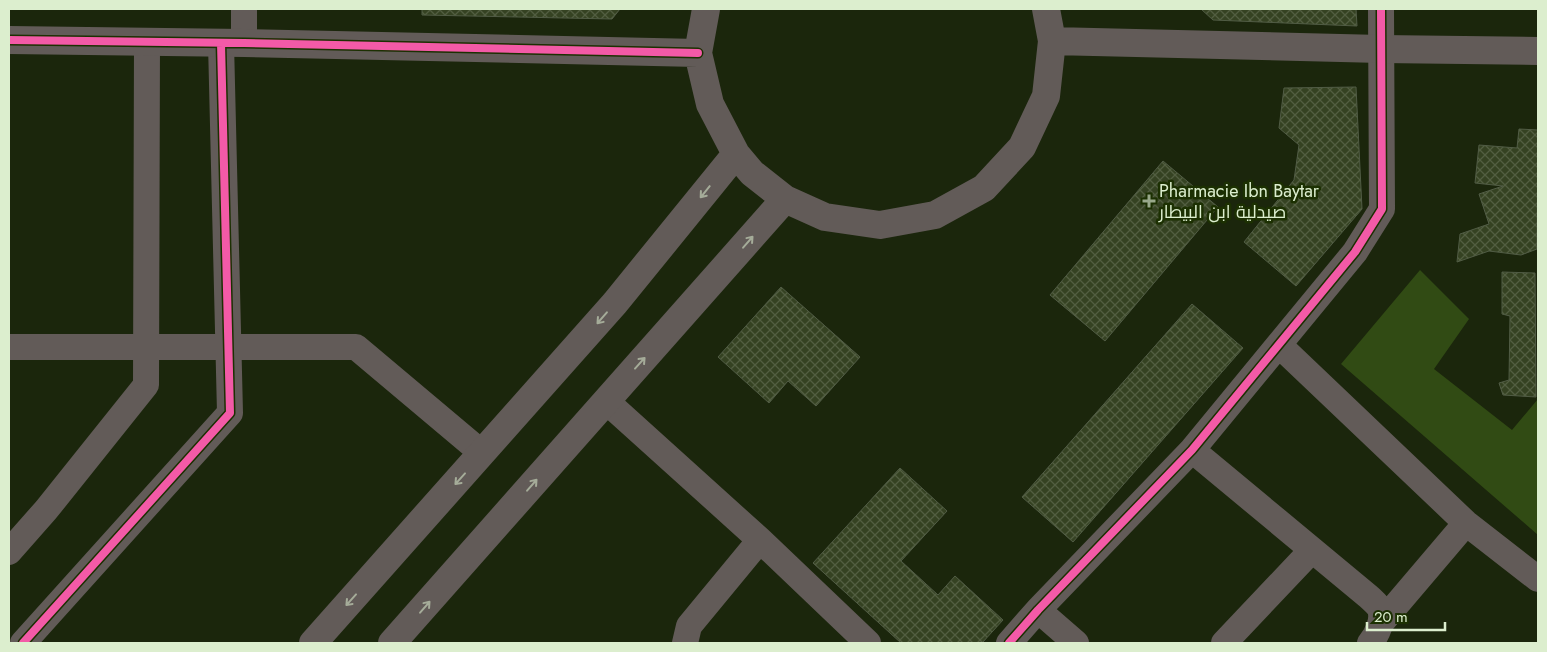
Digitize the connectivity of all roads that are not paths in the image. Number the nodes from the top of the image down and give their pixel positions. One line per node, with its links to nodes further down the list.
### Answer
1 (244, 9): 8 (street)
2 (706, 9): 11 (street)
3 (1046, 9): 6 (street)
4 (1381, 9): 9 (street)
5 (9, 40): 7 (street)
6 (1052, 41): 9 (street); 13 (street)
7 (147, 42): 8 (street); 15 (street)
8 (232, 43): 11 (street); 16 (street)
9 (1381, 49): 10 (street); 14 (street)
10 (1538, 51)
11 (698, 53): 12 (street)
12 (736, 154): 13 (street); 20 (street, one-way to 20)
13 (785, 199): 18 (street, one-way to 13)
14 (1279, 345): 19 (street); 21 (street)
15 (147, 346): 16 (street); 17 (street); 24 (street)
16 (229, 346): 20 (street); 29 (street)
17 (9, 347)
18 (606, 401): 22 (street); 31 (street, one-way to 18)
19 (1192, 450): 23 (street); 26 (street)
20 (482, 454): 30 (street, one-way to 30)
21 (1466, 523): 25 (street); 27 (street)
22 (760, 540): 28 (street); 32 (street)
23 (1312, 550): 27 (street); 35 (street)
24 (9, 552)
25 (1538, 580)
26 (1038, 610): 33 (street); 34 (street)
27 (1376, 633)
28 (684, 642)
29 (23, 643)
30 (313, 643)
31 (392, 643)
32 (868, 643)
33 (1009, 643)
34 (1076, 643)
35 (1224, 643)

